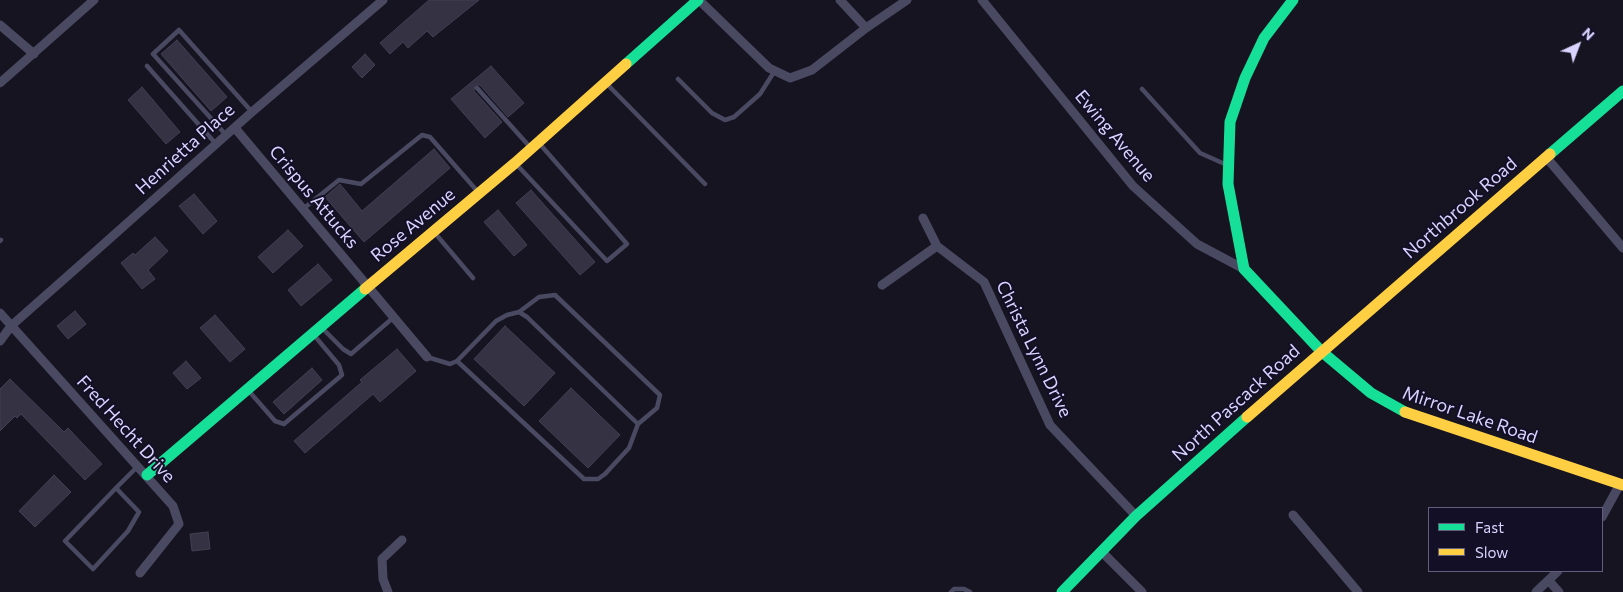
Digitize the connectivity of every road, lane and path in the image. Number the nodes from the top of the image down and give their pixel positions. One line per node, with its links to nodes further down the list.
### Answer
1 (94, 0): 10 (street)
2 (384, 0): 19 (street, Henrietta Place)
3 (699, 0): 12 (street); 14 (street, Rose Avenue)
4 (840, 0): 9 (street)
5 (907, 0): 9 (street)
6 (982, 0): 34 (street, Ewing Avenue)
7 (1293, 0): 26 (street)
8 (0, 25): 10 (street)
9 (866, 28): 12 (street)
10 (34, 54): 15 (street)
11 (147, 66): 22 (lane)
12 (774, 72): 13 (lane)
13 (678, 80)
14 (605, 82): 23 (street, Rose Avenue); 27 (lane)
15 (0, 83)
16 (477, 88): 23 (lane)
17 (1142, 89): 26 (lane)
18 (1623, 91): 24 (street, Northbrook Road)
19 (252, 112): 20 (street, Henrietta Place); 21 (lane)
20 (234, 128): 21 (street, Henrietta Place); 29 (street, Crispus Attucks)
21 (226, 135): 22 (street, Henrietta Place)
22 (216, 144): 41 (street, Henrietta Place)
23 (534, 145): 25 (street, Rose Avenue); 25 (lane)
24 (1546, 157): 33 (street); 44 (street, Northbrook Road)
25 (515, 163): 28 (street, Rose Avenue)
26 (1229, 166): 34 (street)
27 (705, 184)
28 (479, 192): 29 (lane); 31 (street, Rose Avenue)
29 (303, 209): 37 (street, Crispus Attucks)
30 (923, 218): 32 (street, Christa Lynn Drive)
31 (433, 231): 35 (lane); 37 (street, Rose Avenue)
32 (937, 246): 36 (street); 55 (street, Christa Lynn Drive)
33 (1623, 248)
34 (1244, 268): 44 (street, North Pascack Road)
35 (473, 278)
36 (882, 285)
37 (367, 286): 40 (street, Crispus Attucks); 42 (street, Rose Avenue)
38 (519, 312): 46 (lane); 48 (lane); 48 (lane)
39 (0, 313): 41 (street, Fred Hecht Drive)
40 (394, 317): 42 (lane); 45 (street, Crispus Attucks)
41 (11, 326): 43 (street, Henrietta Place); 49 (street, Fred Hecht Drive)
42 (316, 329): 47 (street, Rose Avenue); 47 (lane)
43 (0, 342)
44 (1321, 351): 51 (street, Mirror Lake Road); 55 (street, North Pascack Road)
45 (427, 357): 46 (lane)
46 (457, 361): 48 (lane)
47 (247, 388): 50 (street, Rose Avenue)
48 (638, 424)
49 (139, 466): 50 (street, Fred Hecht Drive); 52 (lane)
50 (147, 475): 59 (street, Fred Hecht Drive)
51 (1621, 484): 54 (street)
52 (116, 488): 52 (lane)
53 (1293, 515): 66 (street)
54 (1603, 515)
55 (1136, 516): 57 (street, North Pascack Road)
56 (402, 540): 61 (street)
57 (1102, 552): 64 (street, North Pascack Road); 65 (street)
58 (1557, 572): 60 (street)
59 (140, 573)
60 (1549, 581): 67 (street); 68 (street)
61 (388, 592)
62 (951, 592): 63 (lane)
63 (970, 592)
64 (1062, 592)
65 (1142, 592)
66 (1358, 592)
67 (1536, 592)
68 (1559, 592)

